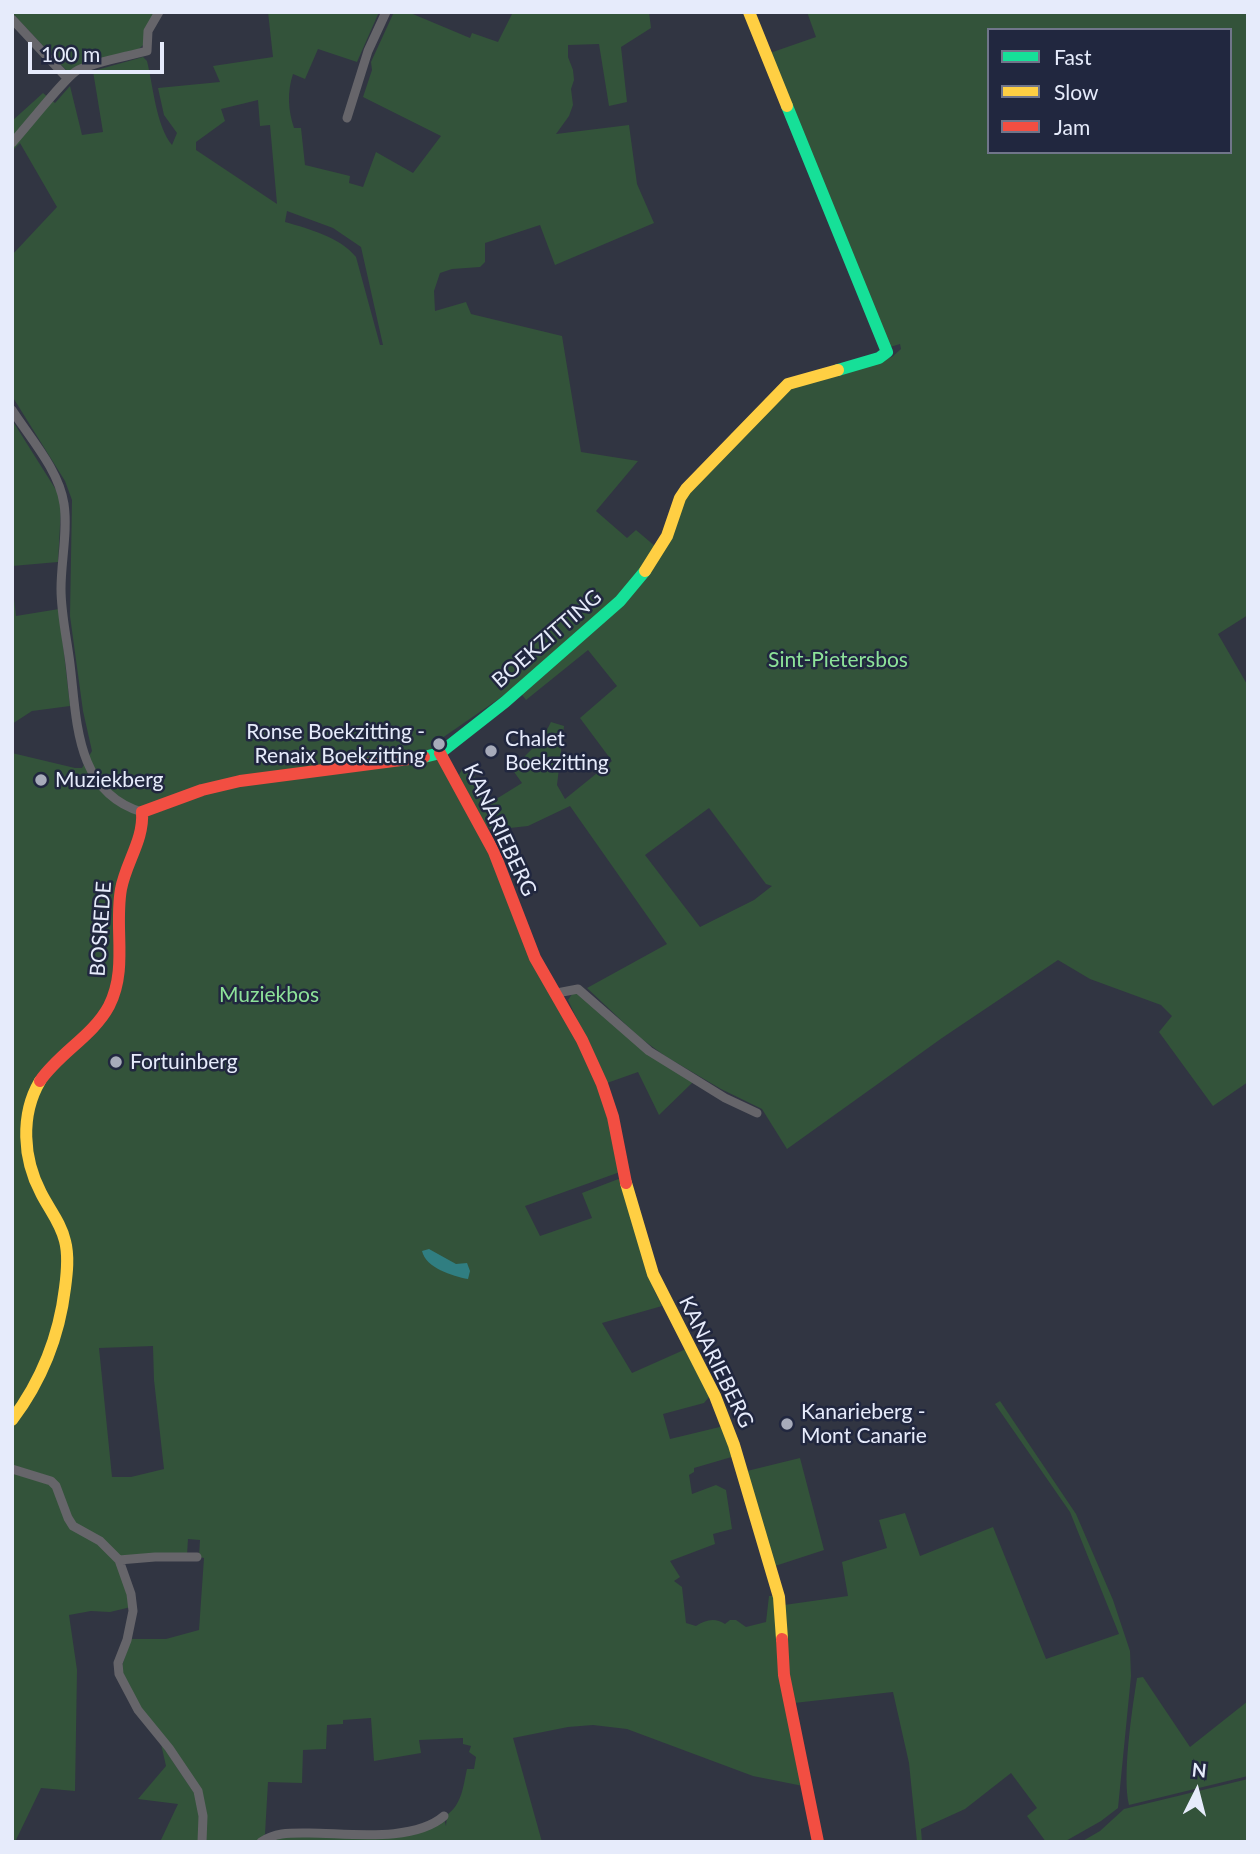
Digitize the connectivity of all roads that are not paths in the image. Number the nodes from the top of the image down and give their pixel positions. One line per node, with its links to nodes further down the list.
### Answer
1 (159, 12): 5 (street)
2 (386, 12): 6 (street)
3 (749, 12): 9 (street, BOEKZITTING)
4 (12, 19): 5 (street)
5 (67, 78): 7 (street)
6 (347, 118)
7 (12, 143)
8 (12, 410): 10 (street)
9 (440, 753): 10 (street, BOEKZITTING); 11 (street, KANARIEBERG)
10 (142, 812): 13 (street, BOSREDE)
11 (556, 993): 12 (street); 20 (street, KANARIEBERG)
12 (757, 1112)
13 (12, 1420)
14 (12, 1469): 16 (street)
15 (197, 1557): 16 (street)
16 (119, 1560): 18 (street)
17 (444, 1816): 19 (street)
18 (202, 1842)
19 (261, 1842)
20 (818, 1842)

